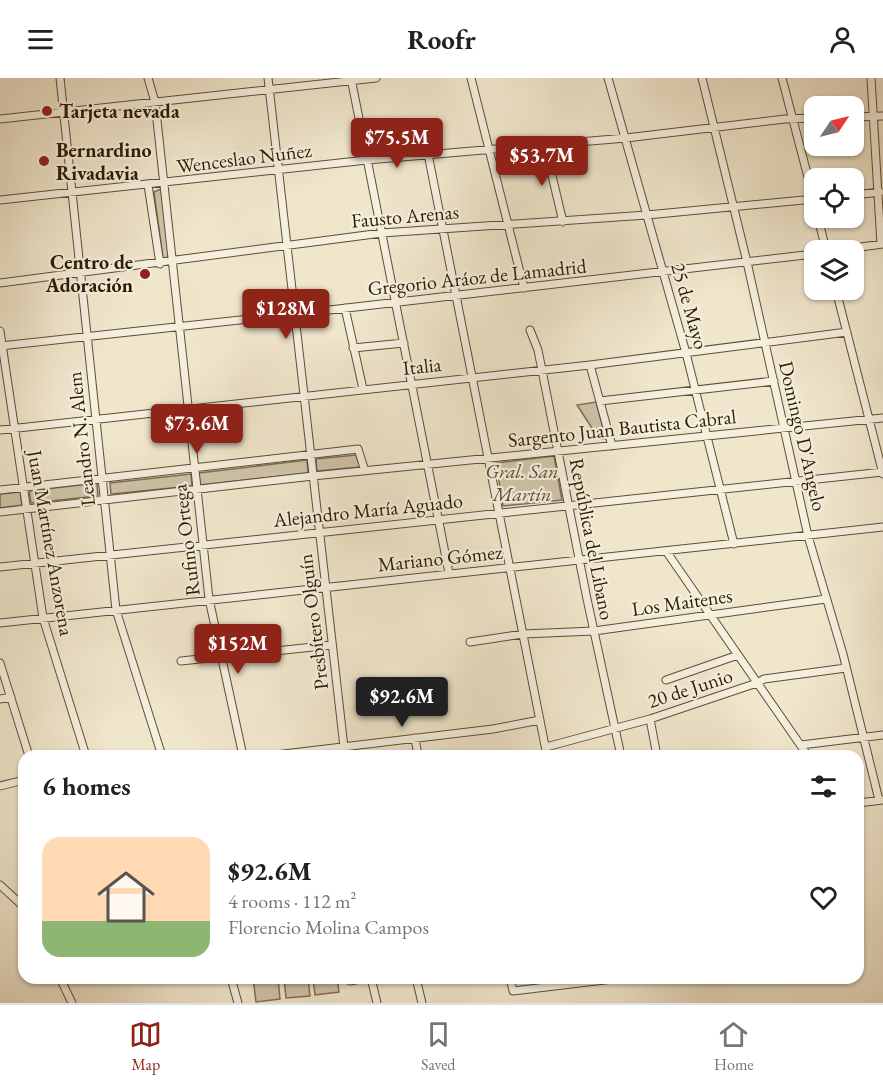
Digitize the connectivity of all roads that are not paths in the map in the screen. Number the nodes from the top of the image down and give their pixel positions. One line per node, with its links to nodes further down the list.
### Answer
1 (60, 78): 13 (street, Leandro N. Alem)
2 (148, 78): 12 (street, Rufino Ortega)
3 (268, 78): 11 (street, Presbítero Olguín)
4 (376, 78): 10 (street)
5 (471, 78): 23 (street)
6 (608, 78): 21 (street, 25 de Mayo)
7 (702, 78): 20 (street, Domingo D'Angelo)
8 (783, 78): 17 (street)
9 (871, 78): 16 (street)
10 (351, 80): 11 (street); 25 (street)
11 (271, 90): 12 (street); 27 (street, Presbítero Olguín)
12 (155, 102): 13 (street); 28 (street, Rufino Ortega)
13 (64, 112): 19 (street); 30 (street, Leandro N. Alem)
14 (883, 116): 16 (street)
15 (864, 117): 16 (street)
16 (874, 117): 31 (street)
17 (793, 118): 18 (street, Wenceslao Nuñez); 20 (street, Wenceslao Nuñez); 26 (street)
18 (804, 118)
19 (0, 119)
20 (714, 128): 21 (street, Wenceslao Nuñez); 35 (street, Domingo D'Angelo)
21 (626, 138): 22 (street, Wenceslao Nuñez); 36 (street, 25 de Mayo)
22 (545, 146): 23 (street, Wenceslao Nuñez); 37 (street)
23 (490, 149): 24 (street, Wenceslao Nuñez); 38 (street)
24 (428, 154): 25 (street, Wenceslao Nuñez); 39 (street)
25 (367, 160): 27 (street, Wenceslao Nuñez); 40 (street)
26 (806, 168)
27 (279, 171): 28 (street, Wenceslao Nuñez); 42 (street, Presbítero Olguín)
28 (163, 184): 29 (street, Wenceslao Nuñez); 45 (street, Rufino Ortega)
29 (148, 185): 30 (street, Wenceslao Nuñez); 47 (street)
30 (72, 192): 33 (street, Wenceslao Nuñez); 49 (street, Leandro N. Alem)
31 (881, 192): 32 (street); 41 (street)
32 (864, 194)
33 (0, 200)
34 (804, 201): 35 (street, Fausto Arenas)
35 (734, 208): 36 (street, Fausto Arenas); 46 (street, Domingo D'Angelo)
36 (648, 215): 37 (street, Fausto Arenas); 48 (street, 25 de Mayo)
37 (563, 222): 38 (street, Fausto Arenas)
38 (509, 225): 39 (street, Fausto Arenas); 51 (street)
39 (443, 229): 40 (street, Fausto Arenas); 52 (street)
40 (382, 233): 42 (street, Fausto Arenas); 54 (street)
41 (882, 244): 43 (street)
42 (287, 246): 45 (street, Fausto Arenas); 56 (street, Presbítero Olguín)
43 (864, 247)
44 (804, 255): 46 (street, Gregorio Aráoz de Lamadrid)
45 (171, 262): 47 (street, Fausto Arenas); 57 (street, Rufino Ortega)
46 (747, 262): 48 (street, Gregorio Aráoz de Lamadrid); 62 (street, Domingo D'Angelo)
47 (160, 264): 49 (street, Fausto Arenas)
48 (664, 272): 51 (street, Gregorio Aráoz de Lamadrid); 66 (street, 25 de Mayo)
49 (80, 274): 50 (street, Fausto Arenas); 61 (street, Leandro N. Alem)
50 (0, 283)
51 (524, 288): 52 (street, Gregorio Aráoz de Lamadrid)
52 (456, 295): 54 (street, Gregorio Aráoz de Lamadrid); 69 (street)
53 (839, 300): 60 (street)
54 (396, 302): 55 (street, Gregorio Aráoz de Lamadrid); 63 (street)
55 (345, 308): 56 (street, Gregorio Aráoz de Lamadrid); 65 (street)
56 (295, 314): 57 (street, Gregorio Aráoz de Lamadrid); 74 (street, Presbítero Olguín)
57 (178, 327): 61 (street, Gregorio Aráoz de Lamadrid); 76 (street, Rufino Ortega)
58 (530, 330): 68 (street, República del Libano)
59 (0, 331): 64 (street, Juan Martínez Anzorena)
60 (847, 332): 62 (street, Italia); 79 (street)
61 (87, 337): 64 (street, Gregorio Aráoz de Lamadrid); 77 (street, Leandro N. Alem)
62 (765, 342): 66 (street, Italia); 70 (street, Domingo D'Angelo)
63 (404, 343): 65 (street); 71 (street)
64 (1, 346): 80 (street, Juan Martínez Anzorena)
65 (353, 348): 72 (street)
66 (687, 353): 67 (street, Italia); 73 (street, 25 de Mayo)
67 (590, 365): 68 (street, Italia); 75 (street)
68 (542, 370): 69 (street, Italia); 85 (street, República del Libano)
69 (473, 378): 71 (street, Italia); 87 (street)
70 (774, 381): 73 (street); 81 (street, Domingo D'Angelo)
71 (413, 384): 72 (street, Italia); 88 (street)
72 (363, 389): 74 (street, Italia)
73 (696, 391): 75 (street); 83 (street, 25 de Mayo)
74 (305, 396): 76 (street, Italia); 86 (street, Presbítero Olguín)
75 (600, 401): 84 (street)
76 (188, 408): 77 (street, Italia); 89 (street, Rufino Ortega)
77 (96, 418): 80 (street, Italia); 93 (street, Leandro N. Alem)
78 (883, 418): 79 (street, Sargento Juan Bautista Cabral)
79 (870, 419): 81 (street, Sargento Juan Bautista Cabral); 91 (street)
80 (15, 428): 82 (street, Italia); 95 (street, Juan Martínez Anzorena)
81 (785, 428): 83 (street, Sargento Juan Bautista Cabral); 94 (street, Domingo D'Angelo)
82 (0, 430)
83 (708, 436): 84 (street, Sargento Juan Bautista Cabral); 96 (street, 25 de Mayo)
84 (612, 446): 85 (street, Sargento Juan Bautista Cabral)
85 (558, 452): 87 (street, Sargento Juan Bautista Cabral); 100 (street, República del Libano)
86 (311, 454): 89 (street); 90 (street); 92 (street, Presbítero Olguín)
87 (488, 458): 88 (street, Sargento Juan Bautista Cabral); 103 (street)
88 (428, 465): 90 (street, Sargento Juan Bautista Cabral); 104 (street)
89 (194, 468): 93 (street); 98 (street, Rufino Ortega)
90 (365, 471): 92 (street, Sargento Juan Bautista Cabral)
91 (883, 473): 94 (street, Alejandro María Aguado)
92 (314, 476): 98 (street, Sargento Juan Bautista Cabral); 106 (street, Presbítero Olguín)
93 (102, 478): 95 (street); 99 (street, Leandro N. Alem)
94 (796, 481): 96 (street, Alejandro María Aguado); 107 (street, Domingo D'Angelo)
95 (24, 487): 97 (street); 101 (street, Juan Martínez Anzorena)
96 (721, 489): 100 (street, Alejandro María Aguado); 109 (street, 25 de Mayo)
97 (0, 490)
98 (196, 490): 99 (street, Sargento Juan Bautista Cabral); 108 (street, Rufino Ortega)
99 (105, 501): 101 (street, Sargento Juan Bautista Cabral); 111 (street, Leandro N. Alem)
100 (568, 506): 103 (street, Alejandro María Aguado); 112 (street, República del Libano)
101 (27, 509): 102 (street, Sargento Juan Bautista Cabral); 113 (street, Juan Martínez Anzorena)
102 (0, 512)
103 (499, 513): 104 (street, Alejandro María Aguado); 115 (street)
104 (439, 519): 106 (street, Alejandro María Aguado); 116 (street)
105 (883, 527): 107 (street, Mariano Gómez)
106 (320, 531): 108 (street, Alejandro María Aguado); 117 (street, Presbítero Olguín)
107 (808, 536): 109 (street, Mariano Gómez); 119 (street, Domingo D'Angelo)
108 (202, 544): 111 (street, Alejandro María Aguado); 118 (street, Rufino Ortega)
109 (734, 544): 110 (street, Mariano Gómez)
110 (666, 551): 112 (street, Mariano Gómez); 121 (street)
111 (110, 554): 113 (street, Alejandro María Aguado); 120 (street, Leandro N. Alem)
112 (579, 560): 115 (street, Mariano Gómez); 124 (street, República del Libano)
113 (35, 563): 114 (street, Alejandro María Aguado); 122 (street, Juan Martínez Anzorena)
114 (0, 567)
115 (510, 567): 116 (street, Mariano Gómez); 125 (street)
116 (449, 573): 117 (street, Mariano Gómez)
117 (325, 587): 118 (street, Mariano Gómez); 127 (street, Presbítero Olguín)
118 (209, 599): 120 (street, Mariano Gómez); 129 (street, Rufino Ortega)
119 (826, 599): 121 (street, Los Maitenes); 132 (street, Domingo D'Angelo)
120 (116, 610): 122 (street, Mariano Gómez); 148 (street, Leandro N. Alem)
121 (709, 614): 124 (street, Los Maitenes); 128 (street)
122 (44, 618): 123 (street, Mariano Gómez); 147 (street, Juan Martínez Anzorena)
123 (0, 622)
124 (594, 631): 125 (street, Los Maitenes); 139 (street, República del Libano)
125 (523, 634): 126 (street, Los Maitenes); 138 (street)
126 (470, 642)
127 (332, 645): 129 (street); 144 (street, Presbítero Olguín)
128 (738, 655): 133 (street); 134 (street)
129 (222, 657): 130 (street); 149 (street, Rufino Ortega)
130 (181, 661)
131 (0, 663): 135 (street)
132 (846, 668): 134 (street, 20 de Junio); 141 (street, Domingo D'Angelo)
133 (666, 680)
134 (757, 683): 137 (street, 20 de Junio); 143 (street)
135 (11, 697): 136 (street); 146 (street)
136 (0, 699)
137 (650, 719): 139 (street, 20 de Junio); 155 (street)
138 (540, 720): 142 (street); 145 (street)
139 (616, 729): 145 (street, 20 de Junio); 154 (street, República del Libano)
140 (883, 735): 141 (street)
141 (863, 737): 143 (street); 161 (street, Domingo D'Angelo)
142 (415, 738): 144 (street); 152 (street)
143 (801, 746): 156 (street)
144 (344, 747): 150 (street); 151 (street, Presbítero Olguín)
145 (546, 747): 153 (street)
146 (27, 750)
147 (84, 750)
148 (160, 750)
149 (242, 750)
150 (318, 750)
151 (344, 750)
152 (417, 750)
153 (546, 750)
154 (620, 750)
155 (656, 750)
156 (804, 750)
157 (18, 782): 158 (street)
158 (14, 783): 159 (street); 160 (street)
159 (18, 784)
160 (0, 786)
161 (881, 800): 162 (street)
162 (864, 802)
163 (0, 885): 164 (street)
164 (18, 901)
165 (63, 984): 171 (street)
166 (233, 984): 172 (street)
167 (372, 984): 173 (street)
168 (418, 984): 174 (street)
169 (511, 984): 170 (street)
170 (546, 984)
171 (72, 1003)
172 (238, 1003)
173 (377, 1003)
174 (422, 1003)

